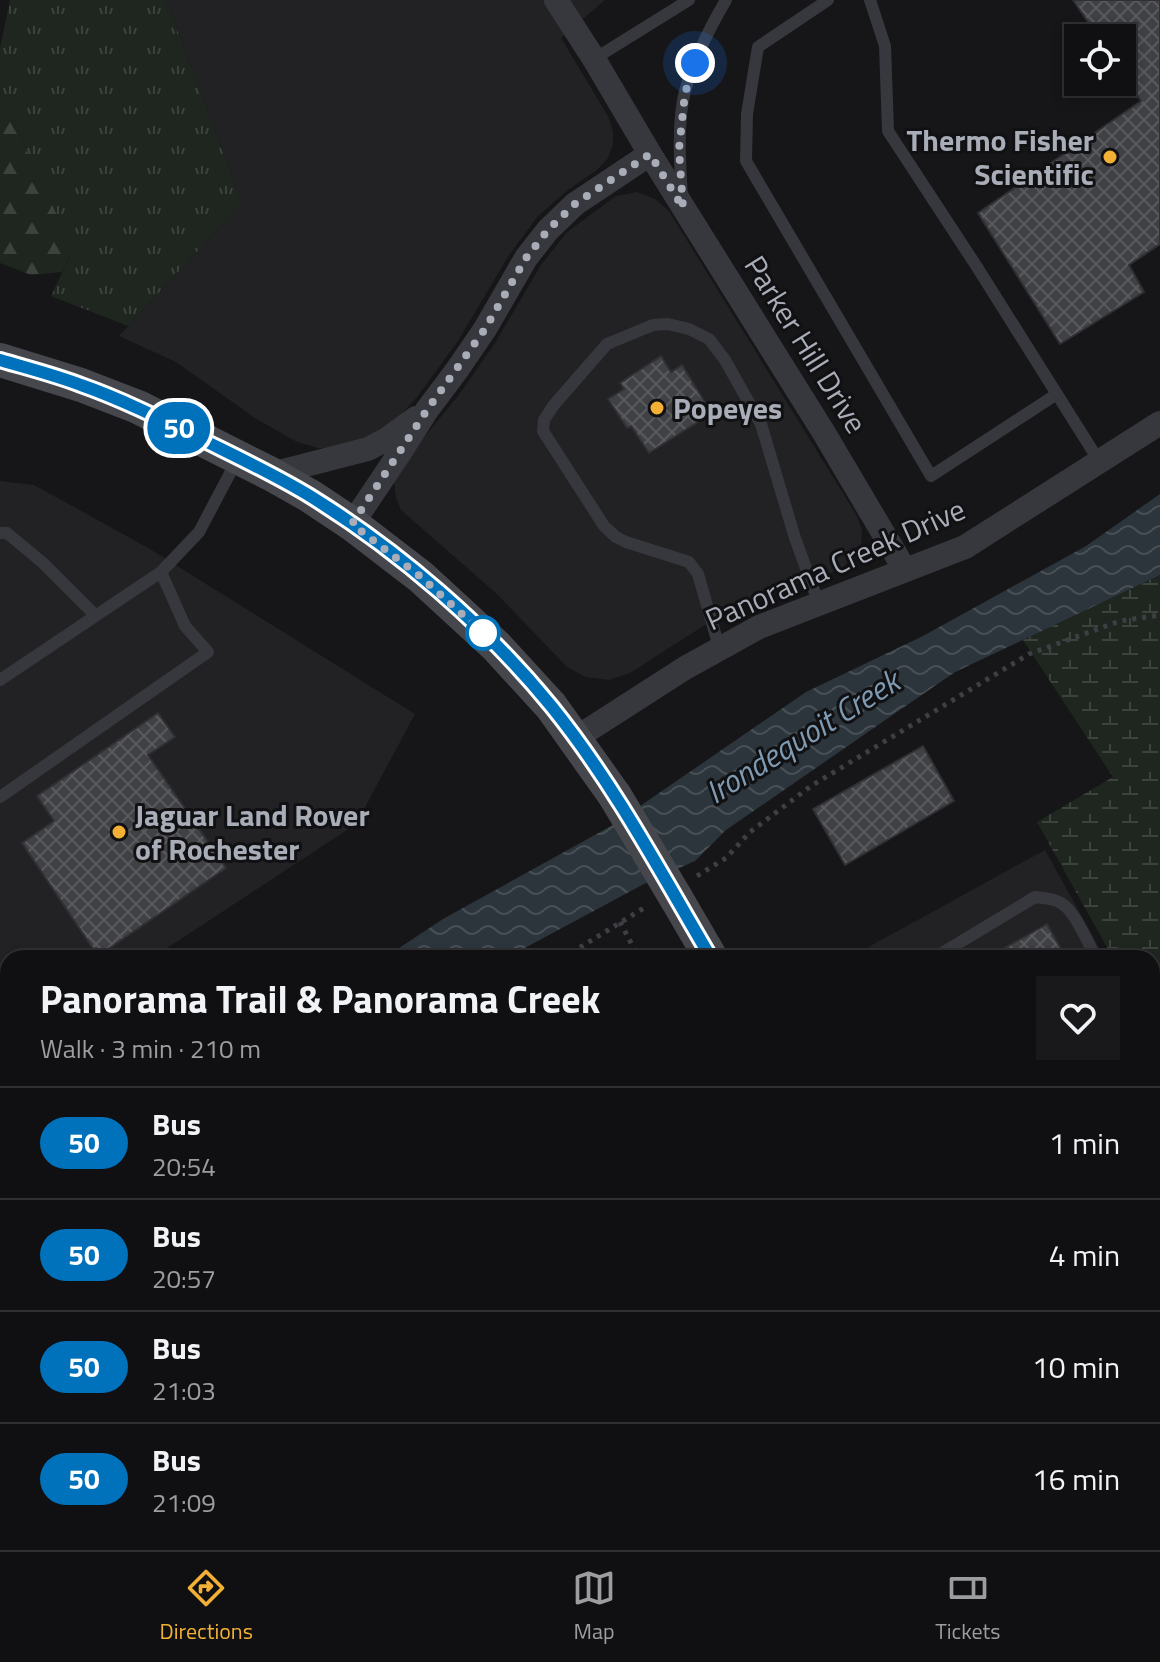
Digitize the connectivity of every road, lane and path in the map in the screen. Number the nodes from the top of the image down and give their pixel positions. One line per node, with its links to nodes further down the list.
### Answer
1 (556, 0): 6 (street, Parker Hill Drive)
2 (689, 0): 6 (lane)
3 (726, 0): 8 (lane)
4 (828, 0): 10 (lane)
5 (870, 0): 10 (lane)
6 (594, 59): 7 (street, Parker Hill Drive)
7 (650, 154): 8 (street, Parker Hill Drive); 11 (street)
8 (683, 208): 18 (street, Parker Hill Drive)
9 (0, 360): 13 (main road)
10 (1057, 394): 14 (lane)
11 (427, 410): 15 (street); 16 (street)
12 (1160, 423): 14 (street, Panorama Creek Drive)
13 (238, 457): 15 (main road); 19 (lane)
14 (1099, 461): 18 (street, Panorama Creek Drive)
15 (271, 474): 16 (main road)
16 (352, 524): 25 (main road)
17 (0, 533): 22 (lane)
18 (905, 570): 20 (street, Panorama Creek Drive)
19 (161, 572): 22 (lane); 26 (lane)
20 (819, 604): 23 (street, Panorama Creek Drive); 23 (lane)
21 (1160, 615): 27 (path)
22 (96, 616): 24 (lane)
23 (719, 647): 25 (street, Panorama Creek Drive)
24 (0, 680)
25 (576, 738): 27 (main road, bridge)
26 (0, 797)
27 (674, 893): 28 (path); 31 (main road)
28 (620, 922): 29 (path); 30 (path)
29 (576, 950)
30 (635, 950)
31 (706, 950)
32 (947, 950): 33 (lane)
33 (1092, 950)

